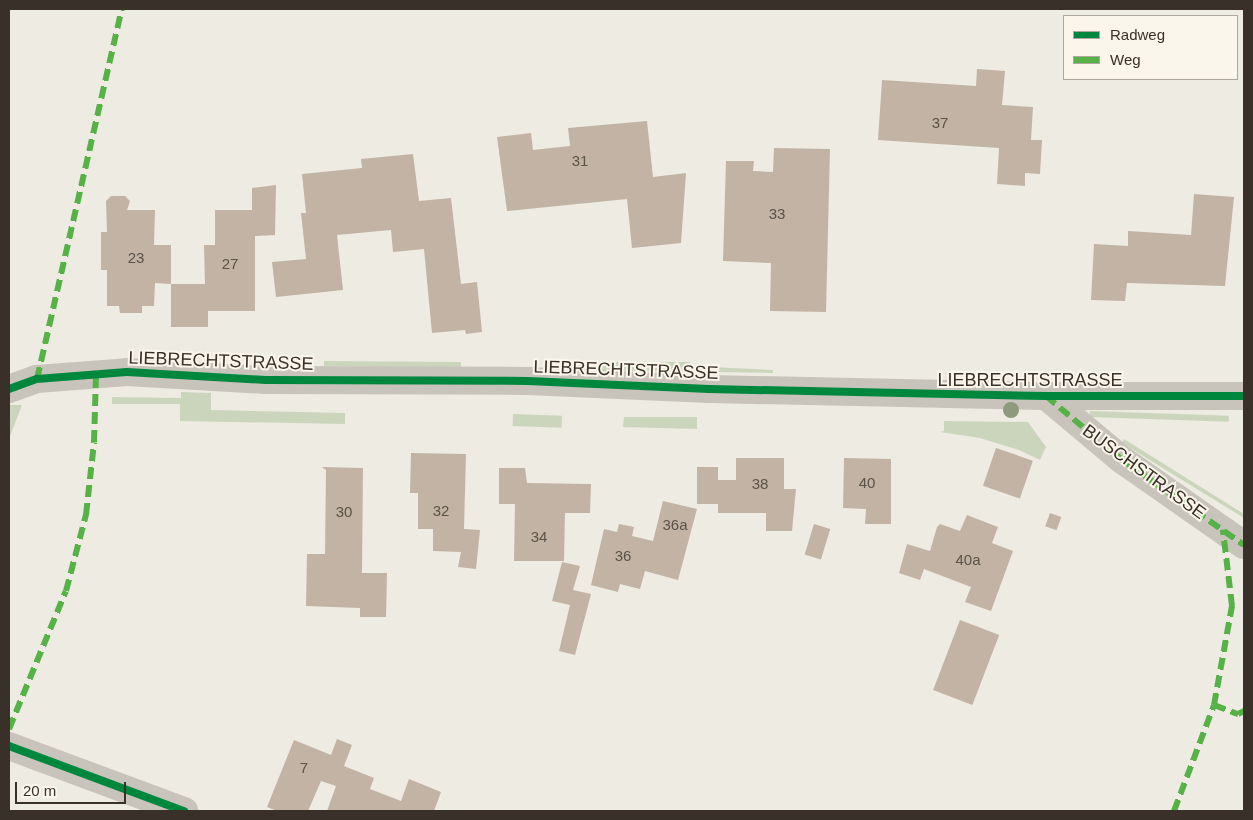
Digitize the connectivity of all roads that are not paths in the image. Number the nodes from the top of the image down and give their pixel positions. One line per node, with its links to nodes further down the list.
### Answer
1 (9, 388): 2 (street, LIEBRECHTSTRASSE)
2 (1046, 396): 3 (street, LIEBRECHTSTRASSE); 4 (street, BUSCHSTRASSE)
3 (1244, 396)
4 (1244, 545)
5 (9, 746): 6 (street)
6 (184, 811)

